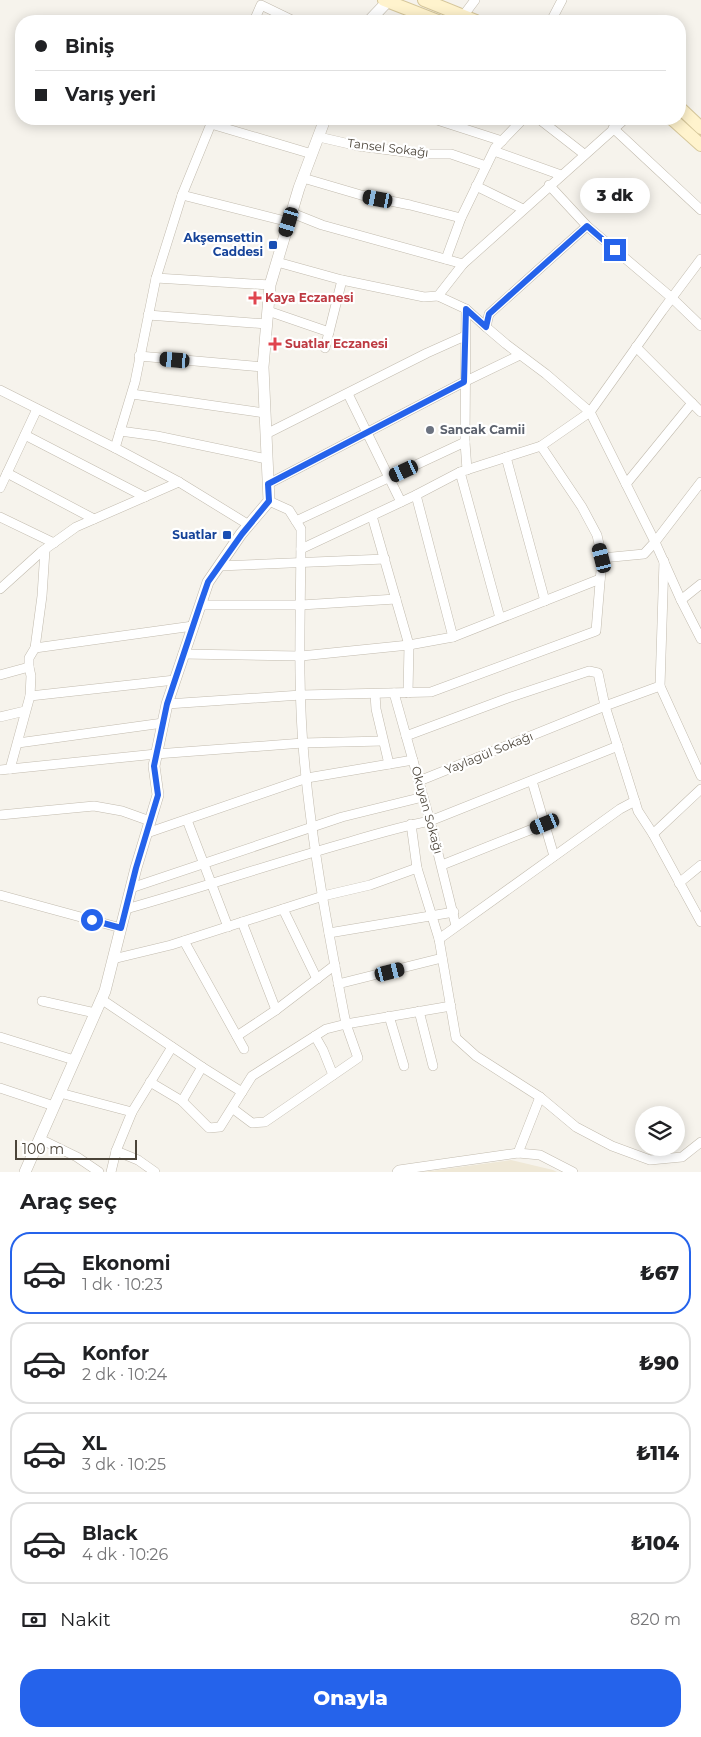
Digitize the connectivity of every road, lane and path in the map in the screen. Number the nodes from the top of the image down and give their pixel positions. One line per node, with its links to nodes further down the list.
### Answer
1 (387, 0): 7 (street); 8 (main road)
2 (424, 0): 9 (main road)
3 (475, 0): 10 (street)
4 (562, 0): 11 (street)
5 (257, 15): 6 (street)
6 (282, 15)
7 (374, 15)
8 (423, 15)
9 (461, 15)
10 (464, 15)
11 (554, 15)
12 (686, 114): 22 (main road)
13 (211, 125): 34 (street)
14 (221, 125): 27 (street)
15 (323, 125): 23 (street)
16 (461, 125): 24 (street)
17 (517, 125): 24 (street)
18 (547, 125): 28 (street)
19 (617, 125): 21 (street)
20 (679, 125): 25 (main road)
21 (613, 128): 28 (street); 36 (street)
22 (701, 128)
23 (319, 137): 27 (street); 29 (street, Tansel Sokağı)
24 (502, 141): 26 (street)
25 (701, 145)
26 (494, 152): 29 (street); 30 (street)
27 (312, 154): 31 (street)
28 (584, 154): 30 (street)
29 (486, 166): 32 (street)
30 (560, 175): 33 (street)
31 (303, 178): 37 (street); 38 (street)
32 (476, 186): 35 (street); 38 (street)
33 (549, 186): 35 (street); 39 (street)
34 (182, 195): 37 (street); 44 (street)
35 (523, 209): 43 (street)
36 (701, 210)
37 (290, 218): 40 (street); 42 (street)
38 (461, 218): 40 (street)
39 (587, 226): 48 (street); 54 (street)
40 (446, 259): 43 (street)
41 (701, 260): 48 (street)
42 (277, 262): 45 (street); 46 (street)
43 (463, 264): 47 (street)
44 (156, 278): 46 (street); 51 (street)
45 (342, 280): 47 (street); 55 (street)
46 (270, 285): 50 (street)
47 (438, 296): 49 (street)
48 (672, 298): 53 (street); 57 (street)
49 (466, 309): 54 (street); 56 (street)
50 (268, 311): 52 (street); 55 (street)
51 (148, 315): 52 (street); 60 (street)
52 (267, 324): 61 (street)
53 (701, 326)
54 (486, 327): 59 (street)
55 (329, 332): 58 (street)
56 (465, 336): 62 (street); 65 (street)
57 (636, 347): 66 (street); 68 (street)
58 (325, 348)
59 (520, 355): 62 (street); 68 (street)
60 (139, 356): 61 (street); 64 (street)
61 (263, 367): 70 (street)
62 (464, 382): 72 (street); 75 (street)
63 (1, 393): 67 (street)
64 (132, 394): 70 (street); 71 (street)
65 (348, 394): 72 (street); 73 (street)
66 (692, 403): 69 (street); 86 (street)
67 (38, 408): 74 (street); 77 (street)
68 (590, 412): 76 (street); 86 (street)
69 (701, 412)
70 (265, 413): 73 (street)
71 (120, 431): 77 (street); 79 (street)
72 (366, 433): 82 (street); 85 (street)
73 (266, 434): 79 (street)
74 (25, 436): 81 (street); 89 (street)
75 (464, 442): 80 (street); 82 (street)
76 (541, 446): 78 (street); 101 (street)
77 (115, 448): 83 (street)
78 (506, 457): 80 (street); 111 (street)
79 (267, 459): 85 (street)
80 (463, 471): 88 (street); 114 (street)
81 (7, 474): 87 (street); 94 (street)
82 (388, 478): 91 (street); 95 (street)
83 (179, 482): 89 (street); 96 (street)
84 (701, 482): 97 (street)
85 (268, 484): 90 (street)
86 (626, 484): 97 (street)
87 (0, 488)
88 (416, 495): 91 (street); 116 (street)
89 (145, 497): 94 (street)
90 (269, 501): 95 (street); 96 (street)
91 (401, 502): 92 (street)
92 (372, 516): 99 (street); 102 (street)
93 (0, 518): 98 (street)
94 (94, 519): 98 (street)
95 (296, 521): 99 (street)
96 (249, 525): 105 (street)
97 (655, 542): 101 (street); 103 (street)
98 (54, 543): 100 (street)
99 (301, 549): 104 (street)
100 (45, 550): 108 (street); 119 (street)
101 (602, 558): 106 (street)
102 (385, 559): 104 (street); 109 (street)
103 (664, 561): 110 (street); 125 (street)
104 (301, 563): 105 (street); 113 (street)
105 (219, 566): 112 (street)
106 (600, 579): 111 (street); 127 (street)
107 (701, 584): 110 (street)
108 (0, 589)
109 (396, 599): 113 (street); 118 (street)
110 (681, 600): 117 (street)
111 (545, 601): 114 (street)
112 (200, 605): 113 (street); 115 (street)
113 (301, 605): 121 (street)
114 (500, 618): 116 (street)
115 (193, 626): 119 (street); 120 (street)
116 (453, 637): 118 (street)
117 (701, 639)
118 (409, 645): 121 (street); 127 (street)
119 (35, 648): 122 (street)
120 (183, 654): 121 (street); 124 (street)
121 (301, 656): 129 (street)
122 (29, 667): 123 (street); 130 (street)
123 (0, 675)
124 (175, 680): 130 (street); 131 (street)
125 (660, 686): 132 (street, Yaylagül Sokağı); 146 (street)
126 (394, 693): 127 (street); 128 (street); 136 (street, Okuyan Sokağı)
127 (408, 693)
128 (375, 694): 129 (street); 137 (street)
129 (301, 695): 131 (street); 139 (street)
130 (30, 696): 133 (street)
131 (167, 704): 135 (street)
132 (605, 706): 136 (street); 140 (street); 148 (street, Yaylagül Sokağı)
133 (25, 711): 134 (street); 138 (street)
134 (0, 718)
135 (163, 724): 138 (street); 141 (street)
136 (406, 736): 142 (street, Okuyan Sokağı)
137 (384, 740): 139 (street); 143 (street)
138 (18, 742): 144 (street)
139 (303, 743): 141 (street); 147 (street)
140 (618, 746): 149 (street); 152 (street)
141 (156, 754): 144 (street); 155 (street)
142 (413, 760): 143 (street); 148 (street, Okuyan Sokağı)
143 (389, 764): 147 (street)
144 (10, 769): 145 (street)
145 (0, 770)
146 (701, 776)
147 (307, 778): 154 (street); 159 (street)
148 (419, 781): 151 (street, Okuyan Sokağı)
149 (532, 781): 156 (street); 158 (street)
150 (701, 788): 161 (street)
151 (424, 797): 156 (street, Okuyan Sokağı); 159 (street)
152 (635, 801): 161 (street); 163 (street)
153 (0, 815): 155 (street)
154 (187, 820): 160 (street); 164 (street)
155 (150, 821): 160 (street)
156 (430, 821): 157 (street); 165 (street, Okuyan Sokağı)
157 (411, 824): 162 (street); 167 (street)
158 (545, 824): 163 (street); 165 (street)
159 (313, 827): 162 (street); 164 (street)
160 (147, 833): 170 (street)
161 (653, 834): 168 (street)
162 (315, 851): 169 (street); 172 (street)
163 (554, 856): 179 (street)
164 (204, 864): 169 (street); 170 (street)
165 (442, 865): 175 (street, Okuyan Sokağı)
166 (701, 865): 168 (street)
167 (417, 868): 172 (street); 176 (street)
168 (679, 883): 178 (street)
169 (212, 884): 173 (street); 180 (street)
170 (131, 888): 173 (street)
171 (0, 895): 181 (street)
172 (323, 896): 174 (street); 182 (street)
173 (126, 909): 181 (street)
174 (282, 909): 177 (street); 188 (street)
175 (454, 912): 176 (street); 179 (street, Okuyan Sokağı)
176 (431, 915): 182 (street); 183 (street)
177 (242, 922): 180 (street); 193 (street)
178 (701, 922)
179 (456, 926): 183 (street)
180 (228, 927): 184 (street)
181 (121, 928): 186 (street)
182 (329, 933): 187 (street)
183 (439, 939): 185 (street)
184 (184, 941): 186 (street); 198 (street)
185 (442, 958): 189 (street); 192 (street)
186 (113, 959): 190 (street)
187 (335, 965): 188 (street); 189 (street)
188 (317, 979): 193 (street)
189 (338, 984): 197 (street)
190 (101, 999): 195 (street); 201 (street)
191 (42, 1001): 195 (street)
192 (451, 1006): 194 (street); 212 (street)
193 (276, 1010): 198 (street)
194 (419, 1011): 196 (street); 205 (street)
195 (95, 1013): 203 (street)
196 (389, 1016): 197 (street); 204 (street)
197 (346, 1024): 199 (street); 207 (street)
198 (237, 1036): 202 (street)
199 (315, 1036): 207 (street); 210 (street)
200 (0, 1037): 203 (street)
201 (172, 1047): 206 (street); 208 (street)
202 (244, 1049)
203 (74, 1060): 211 (street)
204 (404, 1066)
205 (433, 1066)
206 (202, 1067): 210 (street); 213 (street)
207 (333, 1075): 215 (street)
208 (150, 1082): 213 (street); 216 (street)
209 (0, 1088): 214 (street)
210 (242, 1092): 215 (street)
211 (60, 1093): 214 (street); 216 (street)
212 (540, 1097): 218 (street); 220 (street)
213 (182, 1101): 215 (street)
214 (54, 1106): 217 (street)
215 (232, 1108)
216 (132, 1112): 219 (street)
217 (40, 1139): 221 (street); 222 (street)
218 (701, 1142)
219 (116, 1151): 223 (street); 224 (street)
220 (518, 1153): 225 (street); 226 (street)
221 (25, 1172)
222 (100, 1172)
223 (111, 1172)
224 (155, 1172)
225 (397, 1172)
226 (573, 1172)

